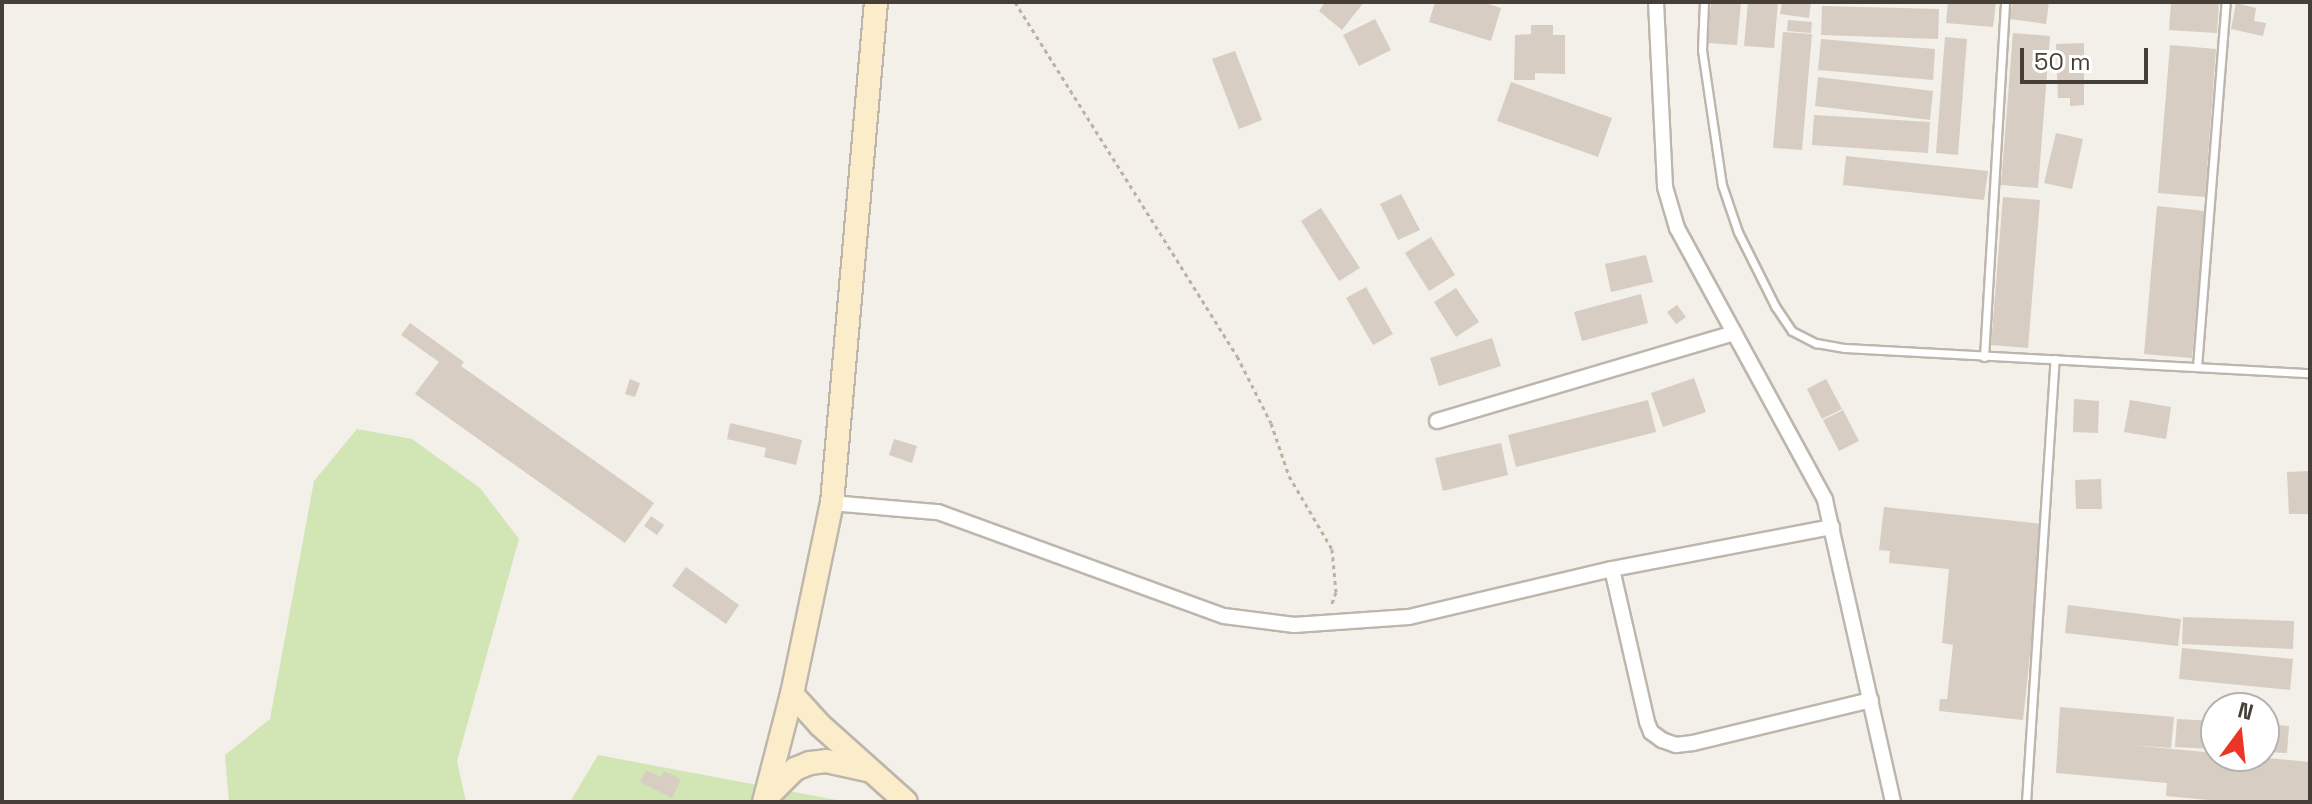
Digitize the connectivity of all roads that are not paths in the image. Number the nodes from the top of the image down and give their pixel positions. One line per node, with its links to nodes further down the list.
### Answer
1 (876, 2): 12 (street)
2 (1656, 2): 6 (street)
3 (1704, 2): 7 (lane)
4 (2005, 2): 7 (lane)
5 (2226, 2): 9 (lane)
6 (1734, 333): 11 (street); 13 (street)
7 (1984, 357): 8 (lane)
8 (2055, 359): 9 (lane); 21 (lane)
9 (2197, 367): 10 (lane)
10 (2310, 373)
11 (1437, 421)
12 (832, 503): 14 (street); 15 (street)
13 (1832, 527): 14 (street); 16 (street)
14 (1612, 569): 16 (street)
15 (792, 694): 17 (street); 18 (street)
16 (1871, 700): 20 (street)
17 (872, 772): 18 (street); 19 (street)
18 (764, 801)
19 (906, 802)
20 (1893, 802)
21 (2026, 802)

